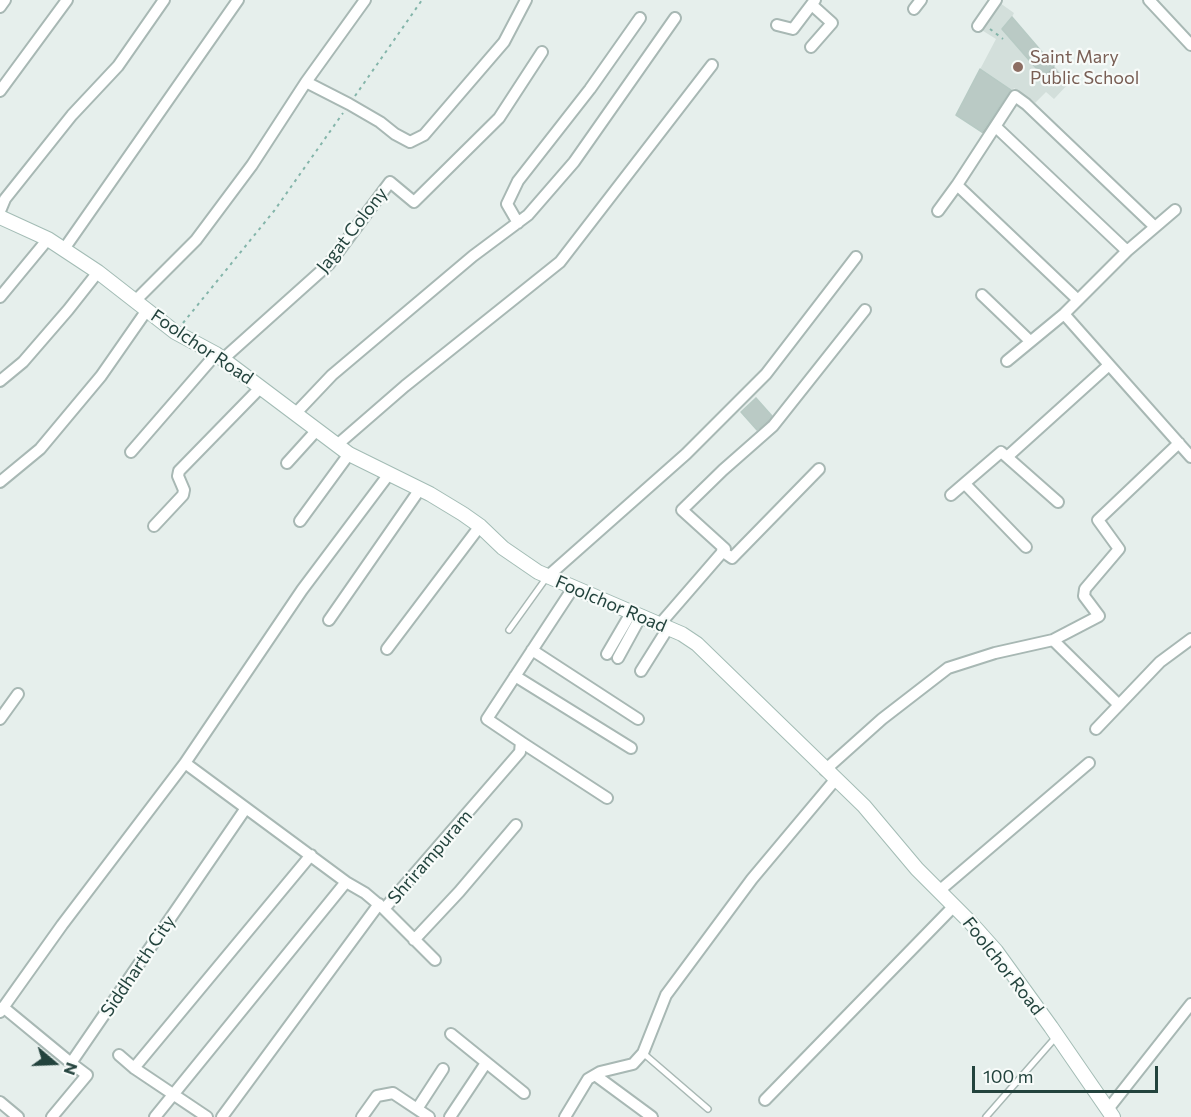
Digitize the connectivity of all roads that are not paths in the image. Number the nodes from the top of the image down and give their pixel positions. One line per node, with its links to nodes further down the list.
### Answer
1 (5, 0): 11 (street)
2 (67, 0): 22 (street)
3 (164, 0): 26 (street)
4 (237, 0): 32 (street)
5 (365, 0): 21 (street)
6 (526, 0): 21 (street)
7 (921, 0): 12 (street)
8 (996, 0): 15 (street)
9 (1152, 1): 17 (street)
10 (814, 2): 16 (street); 18 (street)
11 (0, 7)
12 (914, 9)
13 (640, 18): 29 (street)
14 (675, 18): 29 (street)
15 (979, 24)
16 (777, 25)
17 (1191, 45)
18 (811, 47)
19 (542, 52): 44 (street, Jagat Colony)
20 (712, 65): 52 (street)
21 (306, 82): 39 (street)
22 (0, 91)
23 (996, 127): 24 (street); 30 (street); 33 (street)
24 (957, 185): 27 (street); 38 (street)
25 (1175, 210): 30 (street)
26 (0, 211)
27 (938, 211)
28 (0, 217): 31 (street, Foolchor Road)
29 (518, 223): 49 (street)
30 (1155, 227): 33 (street)
31 (48, 239): 32 (street, Foolchor Road); 37 (street)
32 (64, 249): 35 (street, Foolchor Road)
33 (1127, 251): 38 (street)
34 (856, 257): 70 (street)
35 (98, 272): 39 (street, Foolchor Road); 47 (street)
36 (982, 295): 43 (street)
37 (0, 297)
38 (1078, 300): 42 (street)
39 (135, 301): 40 (street, Foolchor Road)
40 (147, 310): 44 (street, Foolchor Road); 60 (street)
41 (865, 310): 69 (street)
42 (1064, 314): 43 (street); 46 (street)
43 (1030, 341): 45 (street)
44 (220, 357): 48 (street, Foolchor Road); 53 (street)
45 (1007, 361)
46 (1109, 366): 51 (street); 55 (street)
47 (0, 381)
48 (261, 387): 49 (street, Foolchor Road); 66 (street)
49 (295, 414): 50 (street, Foolchor Road)
50 (316, 431): 52 (street, Foolchor Road); 57 (street)
51 (1179, 443): 56 (street); 77 (street)
52 (337, 445): 54 (street, Foolchor Road)
53 (131, 452)
54 (349, 454): 59 (street, Foolchor Road); 65 (street)
55 (1007, 458): 61 (street); 64 (street)
56 (1191, 458)
57 (287, 463)
58 (819, 469): 69 (street)
59 (389, 474): 62 (street, Foolchor Road); 91 (street)
60 (0, 482)
61 (965, 484): 63 (street); 68 (street)
62 (420, 489): 67 (street, Foolchor Road); 73 (street)
63 (951, 495)
64 (1058, 502)
65 (300, 521)
66 (154, 526)
67 (480, 526): 70 (street, Foolchor Road); 78 (street)
68 (1026, 547)
69 (722, 551): 74 (street)
70 (547, 577): 71 (street, Foolchor Road); 75 (lane)
71 (573, 588): 72 (street, Foolchor Road); 79 (street)
72 (636, 614): 74 (street, Foolchor Road); 80 (street); 81 (street)
73 (329, 620)
74 (664, 626): 82 (street); 93 (street, Foolchor Road)
75 (509, 630)
76 (1191, 639): 85 (street)
77 (1053, 640): 85 (street); 93 (street)
78 (387, 649)
79 (532, 650): 83 (street); 87 (street)
80 (607, 654)
81 (618, 658)
82 (641, 671)
83 (515, 676): 89 (street); 90 (street)
84 (18, 694): 86 (street)
85 (1119, 705): 88 (street)
86 (0, 719)
87 (638, 719)
88 (1096, 729)
89 (522, 742): 95 (street); 102 (street, Shrirampuram)
90 (632, 748)
91 (185, 763): 96 (street, Shrirampuram); 106 (street)
92 (1089, 763): 100 (street)
93 (825, 770): 94 (street, Foolchor Road)
94 (835, 780): 100 (street, Foolchor Road); 109 (street)
95 (607, 798)
96 (246, 808): 98 (street, Shrirampuram); 111 (street, Siddharth City)
97 (516, 825): 103 (street)
98 (311, 855): 99 (street, Shrirampuram); 113 (street)
99 (346, 882): 102 (street, Shrirampuram); 117 (street)
100 (939, 891): 101 (street, Foolchor Road)
101 (954, 906): 108 (street, Foolchor Road); 118 (street)
102 (382, 907): 103 (street); 127 (street)
103 (414, 940): 104 (street)
104 (435, 960)
105 (1191, 1004): 122 (street)
106 (2, 1010): 111 (street)
107 (451, 1034): 112 (street)
108 (1057, 1036): 122 (street, Foolchor Road); 133 (lane)
109 (644, 1053): 115 (street); 121 (lane)
110 (119, 1055): 113 (street)
111 (71, 1063): 124 (street)
112 (486, 1063): 116 (street); 130 (street)
113 (134, 1068): 117 (street)
114 (443, 1069): 120 (street)
115 (595, 1075): 131 (street); 132 (street)
116 (524, 1093)
117 (173, 1094): 125 (street); 126 (street)
118 (765, 1100)
119 (0, 1102): 123 (street)
120 (417, 1109): 128 (street); 129 (street)
121 (708, 1109)
122 (1111, 1113)
123 (18, 1117)
124 (52, 1117)
125 (154, 1117)
126 (207, 1117)
127 (222, 1117)
128 (362, 1117)
129 (429, 1117)
130 (450, 1117)
131 (565, 1117)
132 (652, 1117)
133 (986, 1117)

